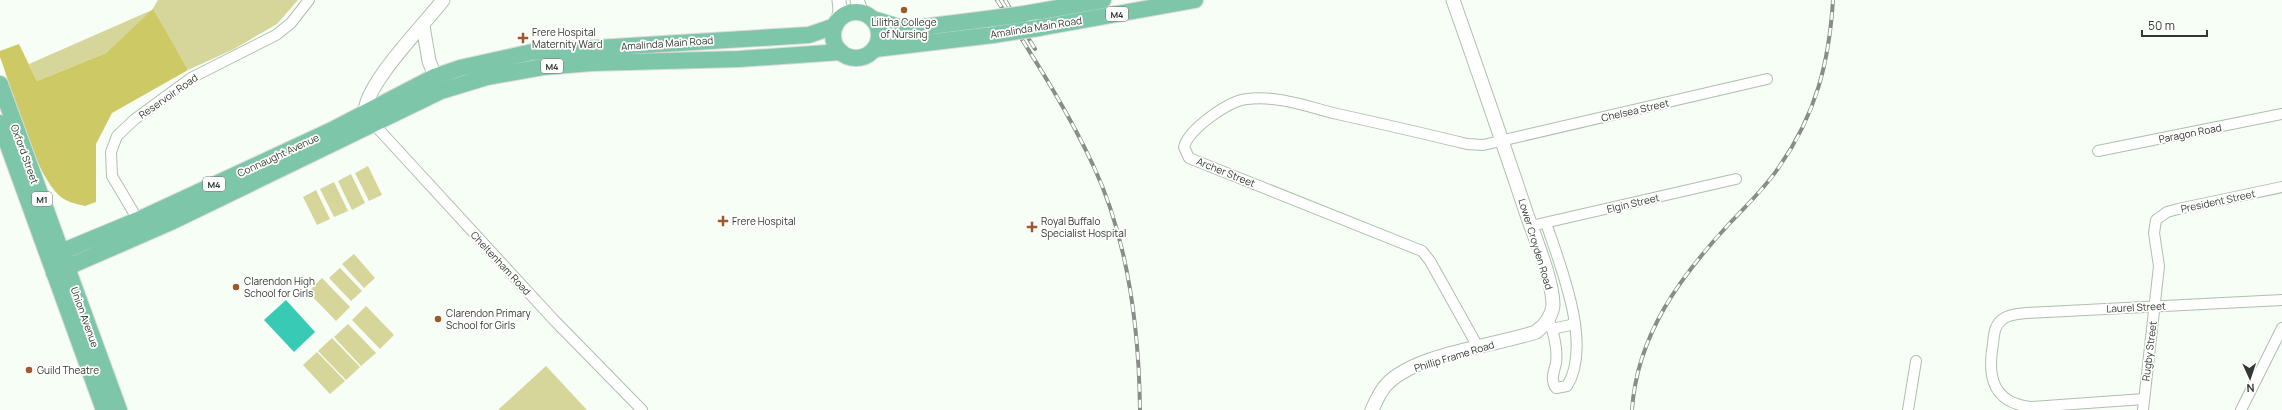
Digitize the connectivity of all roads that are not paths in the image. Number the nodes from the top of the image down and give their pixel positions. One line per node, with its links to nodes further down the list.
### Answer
1 (309, 0): 22 (street, Reservoir Road)
2 (444, 0): 9 (street)
3 (839, 0): 8 (street)
4 (1103, 0): 7 (main road, Amalinda Main Road / M4, bridge)
5 (1195, 0): 10 (main road, Amalinda Main Road / M4, bridge)
6 (1453, 0): 18 (street, Lower Croyden Road)
7 (864, 11): 8 (main road, Amalinda Main Road / M4); 10 (main road)
8 (836, 24): 11 (main road); 13 (main road, Amalinda Main Road / M4)
9 (423, 26): 13 (street); 16 (street)
10 (875, 49): 11 (main road, Amalinda Main Road / M4)
11 (841, 52): 13 (main road, Amalinda Main Road / M4)
12 (1767, 79): 18 (street, Chelsea Street)
13 (438, 84): 16 (main road, Amalinda Main Road / M4)
14 (2, 98): 27 (main road, Oxford Street / M1)
15 (2282, 114): 19 (street, Paragon Road)
16 (370, 119): 22 (main road, Connaught Avenue / M4); 26 (main road, Connaught Avenue / M4); 39 (street, Cheltenham Road)
17 (0, 123): 27 (main road, Oxford Street / M1)
18 (1502, 142): 25 (street, Lower Croyden Road); 34 (street, Archer Street)
19 (2098, 151)
20 (1736, 179): 24 (street, Elgin Street)
21 (2282, 187): 23 (street, President Street)
22 (138, 220): 26 (street, Reservoir Road); 27 (main road, Connaught Avenue / M4)
23 (2156, 220): 30 (street, Rugby Street)
24 (1546, 223): 25 (street, Elgin Street); 32 (street, Lower Croyden Road)
25 (1531, 226): 31 (street, Lower Croyden Road)
26 (146, 234): 28 (main road, Connaught Avenue / M4)
27 (55, 255): 28 (main road, Oxford Street / M1)
28 (61, 271): 37 (main road, Union Avenue / M1)
29 (2282, 300): 30 (street, Laurel Street)
30 (2155, 306): 36 (street, Rugby Street); 38 (street, Laurel Street)
31 (1550, 324): 32 (street); 32 (street, Lower Croyden Road); 34 (street, Phillip Frame Road)
32 (1575, 324)
33 (2282, 328): 43 (street)
34 (1478, 347): 40 (street, Phillip Frame Road)
35 (1916, 361): 41 (street)
36 (2144, 399): 38 (street); 42 (street, Rugby Street)
37 (113, 409)
38 (2031, 409)
39 (642, 410)
40 (1372, 410)
41 (1908, 410)
42 (2143, 410)
43 (2241, 410)

